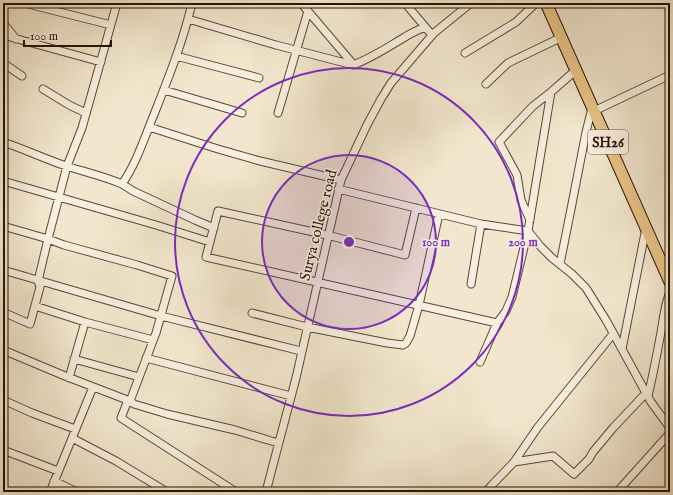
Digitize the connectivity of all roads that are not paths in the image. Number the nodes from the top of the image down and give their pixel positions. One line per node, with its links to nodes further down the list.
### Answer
1 (24, 3): 12 (street)
2 (118, 3): 12 (street)
3 (192, 3): 10 (street)
4 (301, 3): 9 (street)
5 (405, 3): 13 (street)
6 (471, 3): 15 (street, Surya college road)
7 (536, 3): 19 (street)
8 (546, 3): 16 (main road, SH26)
9 (308, 11): 18 (street); 23 (street)
10 (188, 19): 18 (street); 20 (street)
11 (3, 23): 17 (street)
12 (111, 25): 21 (street)
13 (425, 27): 15 (street); 23 (street)
14 (3, 35): 17 (street)
15 (432, 35): 39 (street, Surya college road)
16 (562, 37): 24 (main road, SH26); 28 (street)
17 (16, 39): 21 (street)
18 (297, 50): 23 (street); 35 (street)
19 (465, 53)
20 (176, 56): 27 (street); 30 (street)
21 (101, 62): 33 (street)
22 (3, 63): 26 (street)
23 (353, 65)
24 (576, 70): 31 (street); 32 (main road, SH26)
25 (670, 75): 32 (street)
26 (22, 76)
27 (259, 78)
28 (486, 84)
29 (43, 89): 33 (street)
30 (164, 90): 34 (street); 36 (street)
31 (551, 92): 46 (street); 46 (street)
32 (593, 108): 50 (main road, SH26); 55 (street)
33 (86, 113): 38 (street)
34 (242, 113)
35 (278, 113)
36 (149, 127): 39 (street); 41 (street)
37 (3, 142): 38 (street)
38 (67, 166): 41 (street); 43 (street)
39 (341, 180): 42 (street, Surya college road)
40 (3, 181): 43 (street)
41 (122, 184): 49 (street)
42 (338, 189): 44 (street); 52 (street, Surya college road)
43 (59, 196): 53 (street); 54 (street)
44 (416, 208): 45 (street); 52 (street)
45 (438, 214): 47 (street); 62 (street)
46 (530, 220): 51 (street)
47 (481, 224): 51 (street); 60 (street)
48 (3, 226): 53 (street)
49 (214, 228): 52 (street); 54 (street)
50 (646, 228): 59 (main road, SH26); 72 (street)
51 (528, 231): 55 (street); 68 (street)
52 (328, 235): 58 (street, Surya college road)
53 (48, 239): 57 (street); 66 (street)
54 (210, 242): 58 (street)
55 (560, 264): 70 (street)
56 (3, 270): 57 (street)
57 (38, 281): 63 (street); 66 (street)
58 (317, 282): 62 (street); 69 (street, Surya college road)
59 (670, 282)
60 (471, 284)
61 (670, 293): 81 (street)
62 (418, 305): 68 (street); 69 (street)
63 (35, 306): 64 (street); 67 (street)
64 (3, 312)
65 (252, 313): 69 (street)
66 (161, 316): 71 (street); 74 (street)
67 (85, 322): 71 (street); 75 (street)
68 (497, 323): 77 (street)
69 (307, 327): 74 (street, Surya college road)
70 (613, 334): 72 (street); 91 (street)
71 (153, 340): 76 (street)
72 (622, 349): 81 (street)
73 (3, 350): 79 (street)
74 (301, 351): 82 (street, Surya college road)
75 (74, 358): 78 (street); 79 (street)
76 (146, 358): 78 (street); 82 (street)
77 (480, 362)
78 (139, 377): 84 (street)
79 (69, 378): 80 (street)
80 (93, 387): 84 (street); 86 (street)
81 (647, 395): 85 (street); 91 (street)
82 (291, 396): 89 (street, Surya college road)
83 (3, 400): 86 (street)
84 (129, 401): 89 (street); 97 (street)
85 (670, 428)
86 (75, 429): 88 (street)
87 (670, 433): 100 (street)
88 (72, 438): 92 (street); 96 (street)
89 (278, 443): 98 (street, Surya college road)
90 (3, 450): 92 (street)
91 (514, 462): 99 (street)
92 (58, 471): 93 (street)
93 (54, 481): 94 (street); 95 (street)
94 (50, 492)
95 (77, 492)
96 (167, 492)
97 (236, 492)
98 (266, 492)
99 (486, 492)
100 (617, 492)

